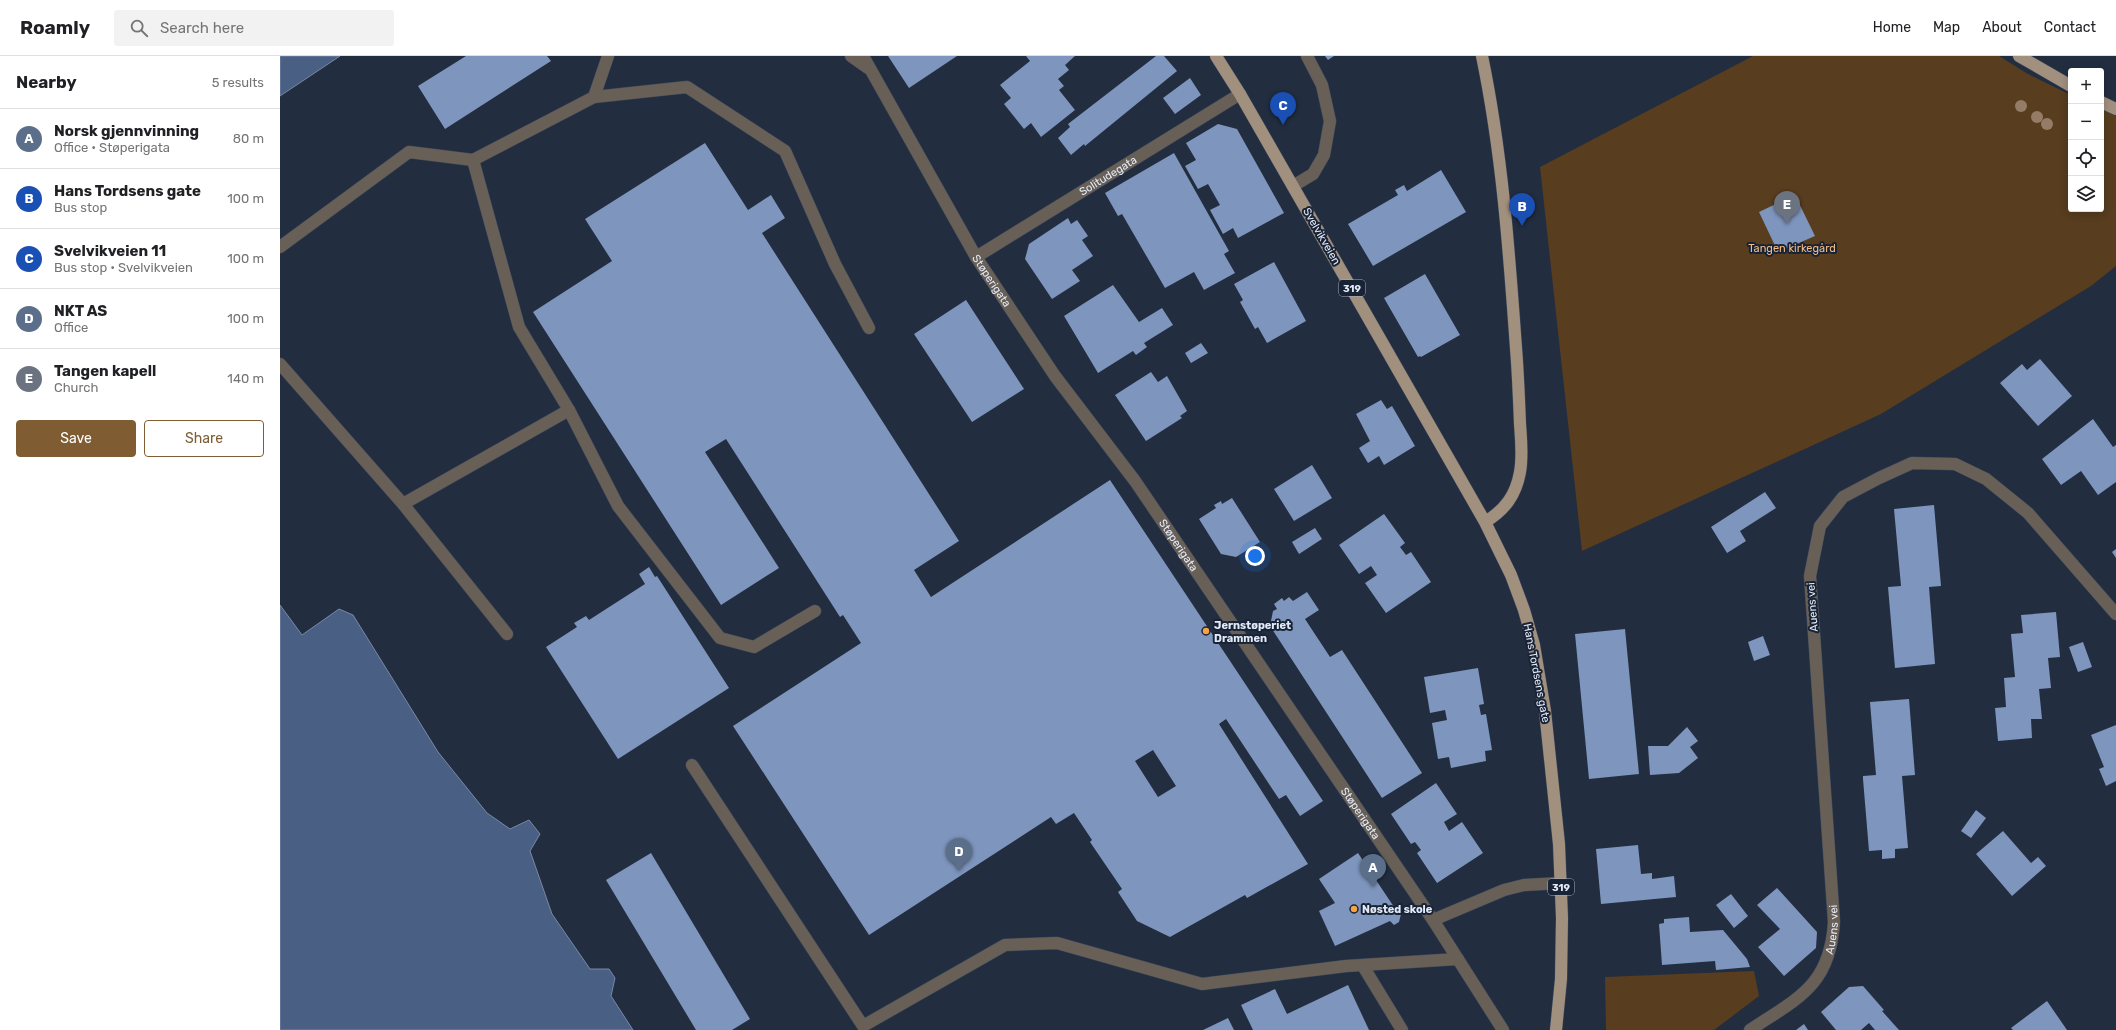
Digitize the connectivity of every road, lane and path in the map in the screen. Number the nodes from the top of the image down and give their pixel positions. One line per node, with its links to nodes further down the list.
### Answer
1 (608, 56): 11 (street)
2 (851, 56): 8 (street)
3 (863, 56): 8 (street, Støperigata)
4 (1216, 56): 10 (main road, Svelvikveien / 319)
5 (1307, 56): 15 (street)
6 (1482, 56): 22 (main road)
7 (2019, 56): 9 (main road)
8 (872, 72): 17 (street, Støperigata)
9 (2068, 84)
10 (1240, 94): 15 (main road, Svelvikveien / 319); 17 (street, Solitudegata)
11 (594, 97): 14 (street); 18 (street)
12 (2104, 103): 13 (main road)
13 (2116, 109)
14 (473, 160): 16 (street); 20 (street)
15 (1293, 186): 22 (main road, Svelvikveien / 319)
16 (280, 247)
17 (976, 257): 28 (street, Støperigata)
18 (869, 328)
19 (280, 364): 21 (street)
20 (569, 410): 21 (street); 23 (street)
21 (403, 504): 25 (street)
22 (1485, 522): 27 (main road, Hans Tordsens gate / 319)
23 (814, 611)
24 (2116, 614): 34 (street, Auens vei)
25 (507, 634)
26 (692, 765): 30 (street)
27 (1561, 883): 28 (street); 33 (main road, Hans Tordsens gate / 319)
28 (1433, 920): 29 (street, Støperigata)
29 (1458, 959): 30 (street); 32 (street, Støperigata)
30 (1362, 966): 31 (street)
31 (1402, 1030)
32 (1503, 1030)
33 (1556, 1030)
34 (1750, 1030)

